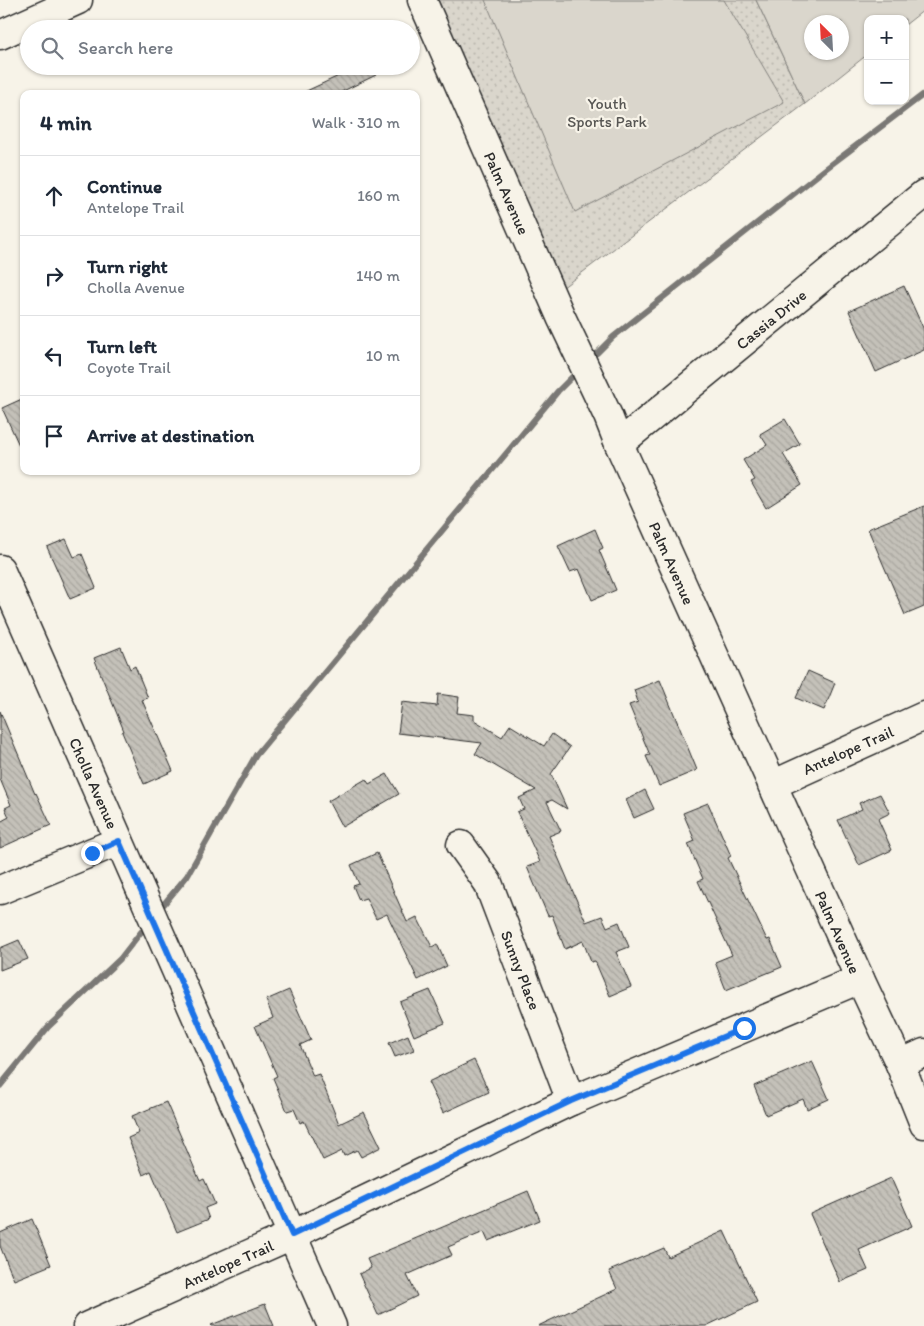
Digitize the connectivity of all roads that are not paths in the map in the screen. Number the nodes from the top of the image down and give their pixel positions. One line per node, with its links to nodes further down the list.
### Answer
1 (78, 0): 3 (street)
2 (422, 0): 7 (street, Palm Avenue)
3 (35, 20)
4 (20, 27): 5 (street)
5 (0, 36)
6 (924, 194): 7 (street, Cassia Drive)
7 (619, 444): 10 (street, Palm Avenue)
8 (0, 569): 11 (street, Cholla Avenue)
9 (924, 716): 10 (street, Antelope Trail)
10 (772, 785): 14 (street, Palm Avenue)
11 (119, 841): 13 (street); 19 (street, Cholla Avenue)
12 (461, 846): 17 (street, Sunny Place)
13 (0, 890)
14 (860, 979): 16 (street, Palm Avenue); 17 (street, Antelope Trail)
15 (924, 1053): 16 (street)
16 (900, 1064): 18 (street, Palm Avenue)
17 (571, 1101): 19 (street, Antelope Trail)
18 (924, 1124)
19 (292, 1235): 20 (street, Antelope Trail); 21 (street, Cholla Avenue)
20 (88, 1326)
21 (332, 1326)

